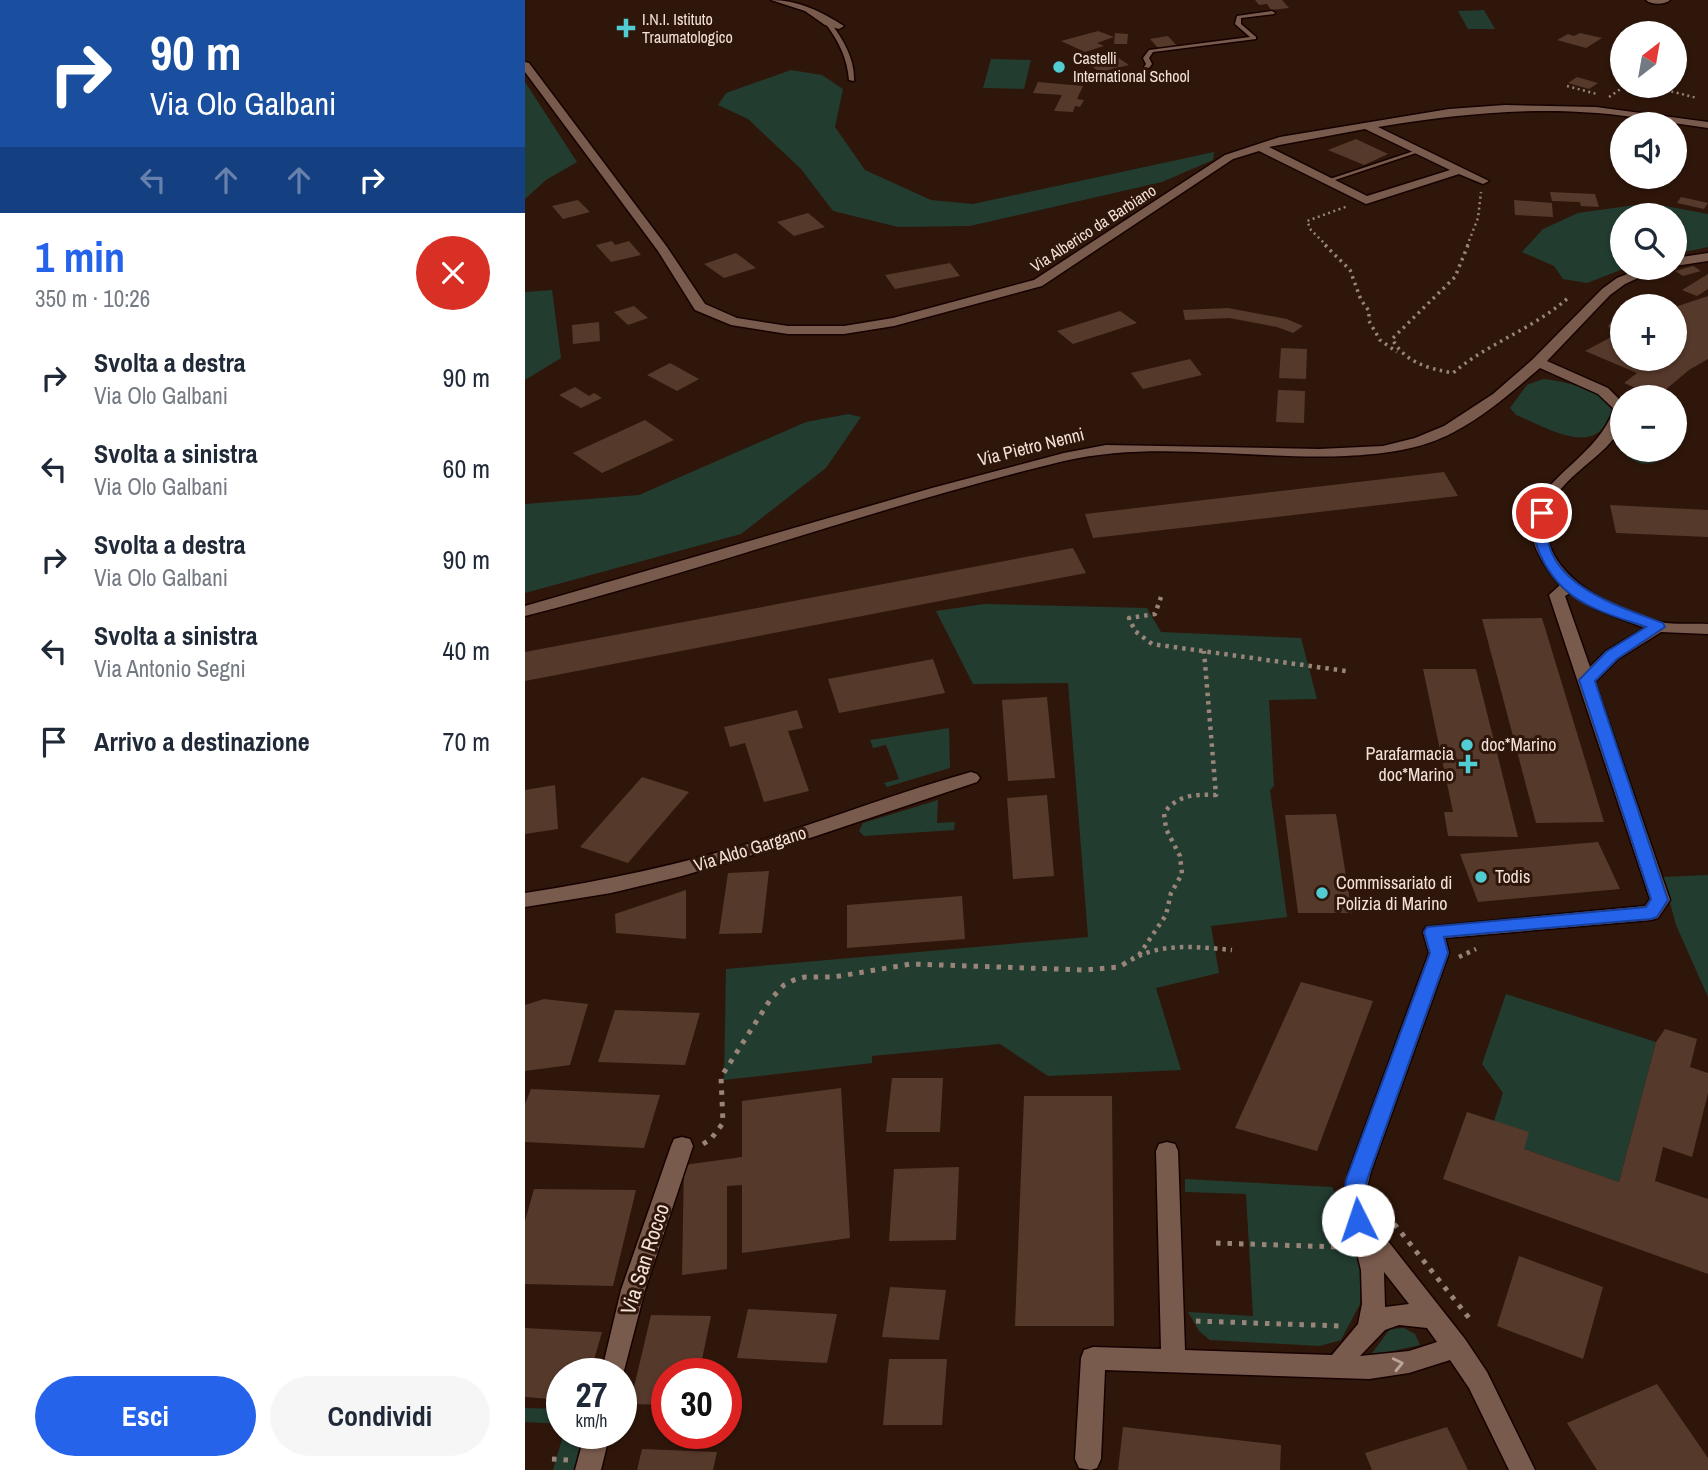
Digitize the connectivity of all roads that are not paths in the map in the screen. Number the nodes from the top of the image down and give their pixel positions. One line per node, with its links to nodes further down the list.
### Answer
1 (776, 0): 5 (street)
2 (1651, 0): 3 (street)
3 (1665, 0)
4 (1272, 13): 7 (lane)
5 (834, 25): 8 (lane)
6 (525, 65): 11 (street, Via Alberico da Barbiano)
7 (1147, 66)
8 (852, 80)
9 (1364, 125): 10 (street, Via Alberico da Barbiano); 11 (street, Via Alberico da Barbiano); 12 (street)
10 (1708, 125)
11 (1258, 146): 14 (street)
12 (1419, 150): 13 (street); 14 (lane)
13 (1460, 170): 14 (street); 15 (street)
14 (1327, 181)
15 (1483, 181)
16 (1708, 257): 17 (street)
17 (1687, 260)
18 (1624, 280): 19 (street, Via Pietro Nenni)
19 (1538, 362): 20 (street); 21 (street, Via Pietro Nenni)
20 (1570, 586): 22 (street); 24 (street)
21 (525, 611)
22 (1658, 627): 23 (street); 25 (street)
23 (1708, 629)
24 (1576, 645): 25 (street); 26 (street)
25 (1618, 651): 26 (street)
26 (1587, 680): 31 (street)
27 (971, 778): 28 (street, Via Aldo Gargano)
28 (525, 900)
29 (683, 1146): 35 (street, Via San Rocco)
30 (1167, 1151): 36 (street)
31 (1358, 1220): 32 (street); 33 (street)
32 (1434, 1318): 33 (street); 34 (street)
33 (1368, 1329): 37 (street)
34 (1456, 1347): 37 (street, one-way to 34); 41 (street)
35 (617, 1358)
36 (1173, 1360): 37 (street); 39 (street)
37 (1337, 1368)
38 (594, 1449): 40 (street)
39 (1088, 1459)
40 (588, 1470)
41 (1522, 1470)

